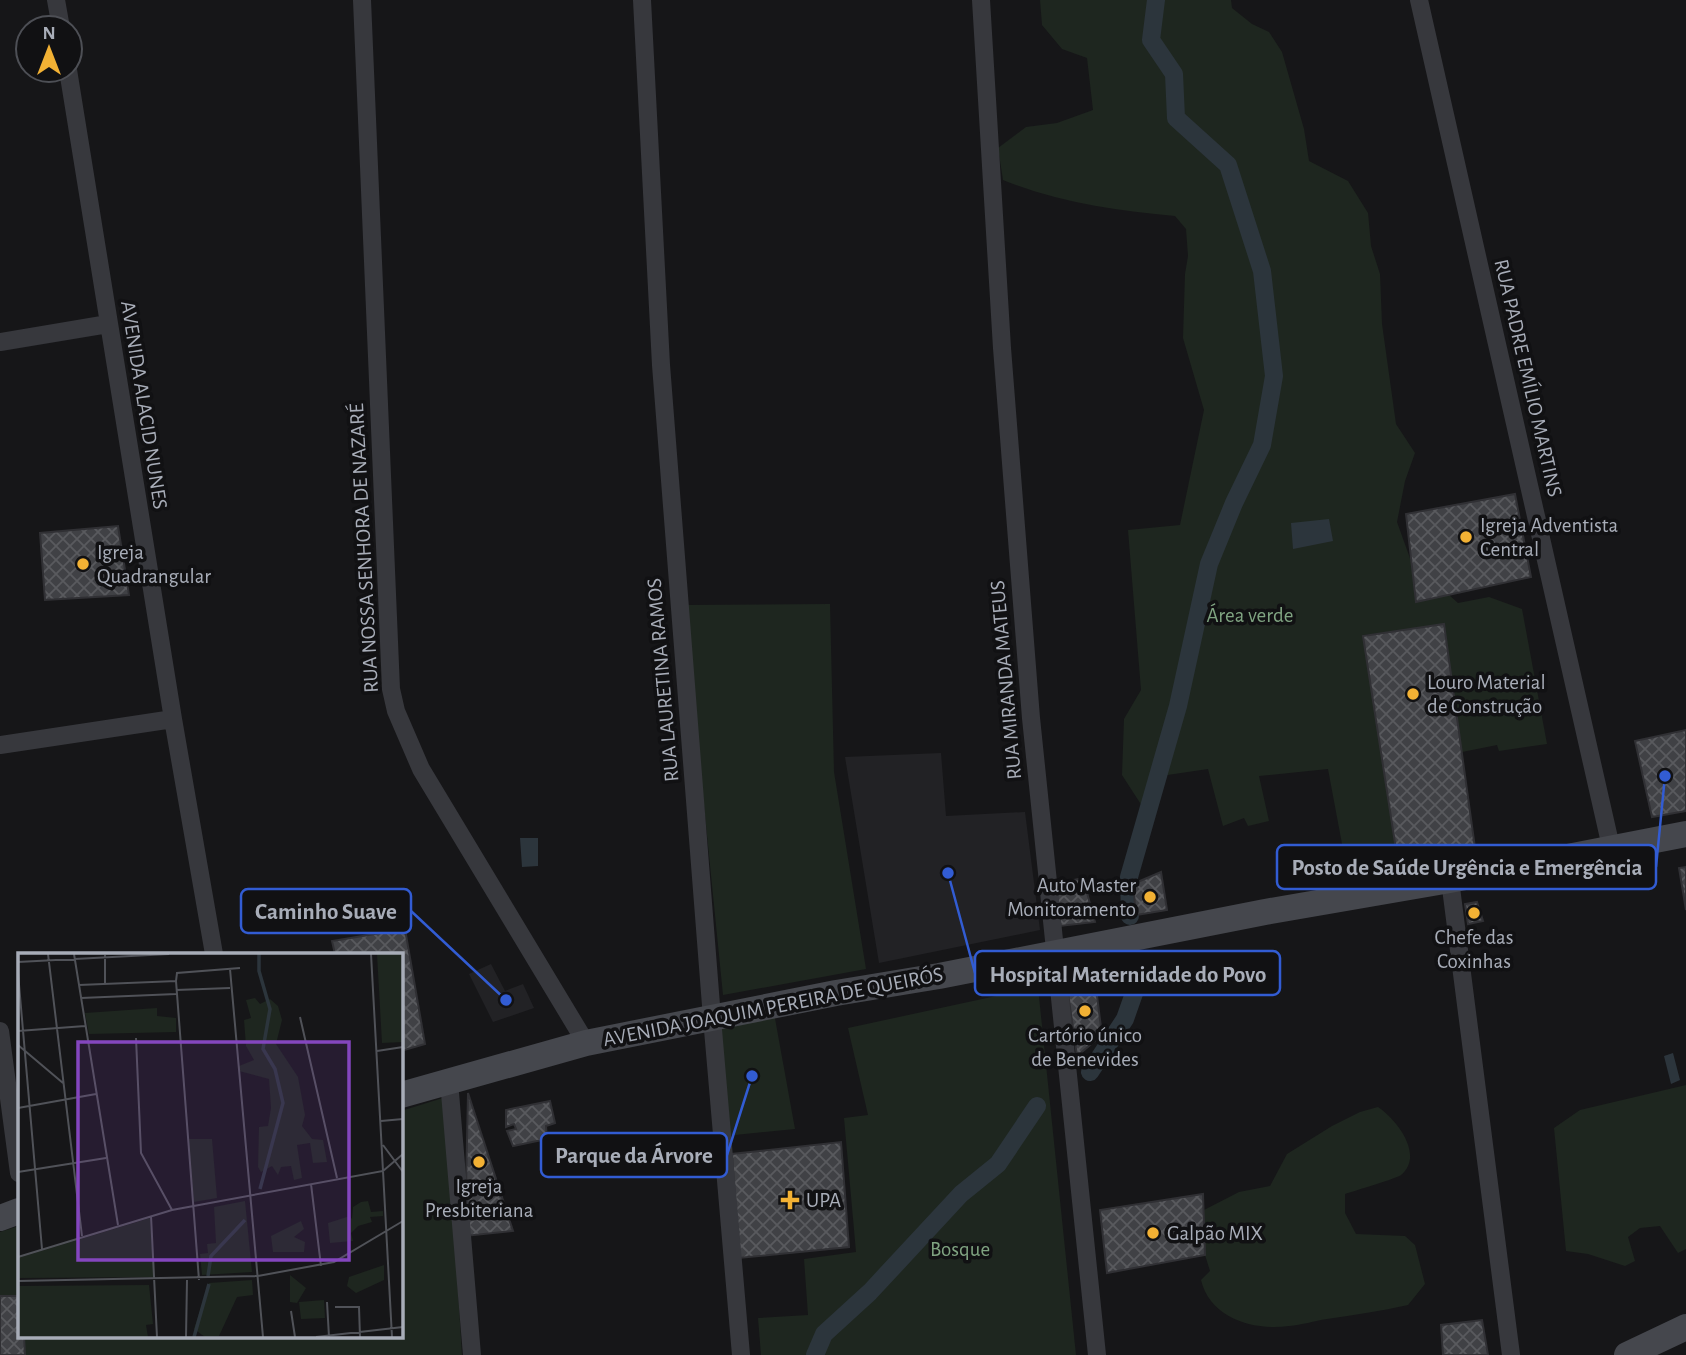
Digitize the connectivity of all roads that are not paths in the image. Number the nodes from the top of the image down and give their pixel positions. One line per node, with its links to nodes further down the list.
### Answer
1 (362, 0): 17 (street, RUA NOSSA SENHORA DE NAZARÉ)
2 (642, 0): 15 (street, RUA LAURETINA RAMOS)
3 (981, 0): 14 (street, RUA MIRANDA MATEUS)
4 (1419, 0): 11 (street, RUA PADRE EMÍLIO MARTINS)
5 (70, 84): 6 (street, AVENIDA ALACID NUNES)
6 (108, 324): 7 (street); 8 (street, AVENIDA ALACID NUNES)
7 (0, 342)
8 (173, 719): 9 (street); 13 (street, AVENIDA ALACID NUNES)
9 (0, 745)
10 (1686, 834): 11 (main road, AVENIDA JOAQUIM PEREIRA DE QUEIRÓS)
11 (1611, 847): 12 (main road, AVENIDA JOAQUIM PEREIRA DE QUEIRÓS)
12 (1450, 880): 14 (main road, AVENIDA JOAQUIM PEREIRA DE QUEIRÓS); 27 (street)
13 (214, 953)
14 (1055, 953): 15 (main road, AVENIDA JOAQUIM PEREIRA DE QUEIRÓS); 26 (street, RUA MIRANDA MATEUS)
15 (712, 1018): 17 (main road, AVENIDA JOAQUIM PEREIRA DE QUEIRÓS); 25 (street, RUA LAURETINA RAMOS)
16 (0, 1031): 20 (street)
17 (586, 1043): 18 (main road, AVENIDA JOAQUIM PEREIRA DE QUEIRÓS)
18 (449, 1081): 19 (main road, AVENIDA JOAQUIM PEREIRA DE QUEIRÓS); 24 (street)
19 (402, 1095)
20 (18, 1166)
21 (18, 1211): 22 (main road)
22 (0, 1218)
23 (1686, 1327): 28 (main road)
24 (472, 1355)
25 (741, 1355)
26 (1097, 1355)
27 (1511, 1355)
28 (1627, 1355)

